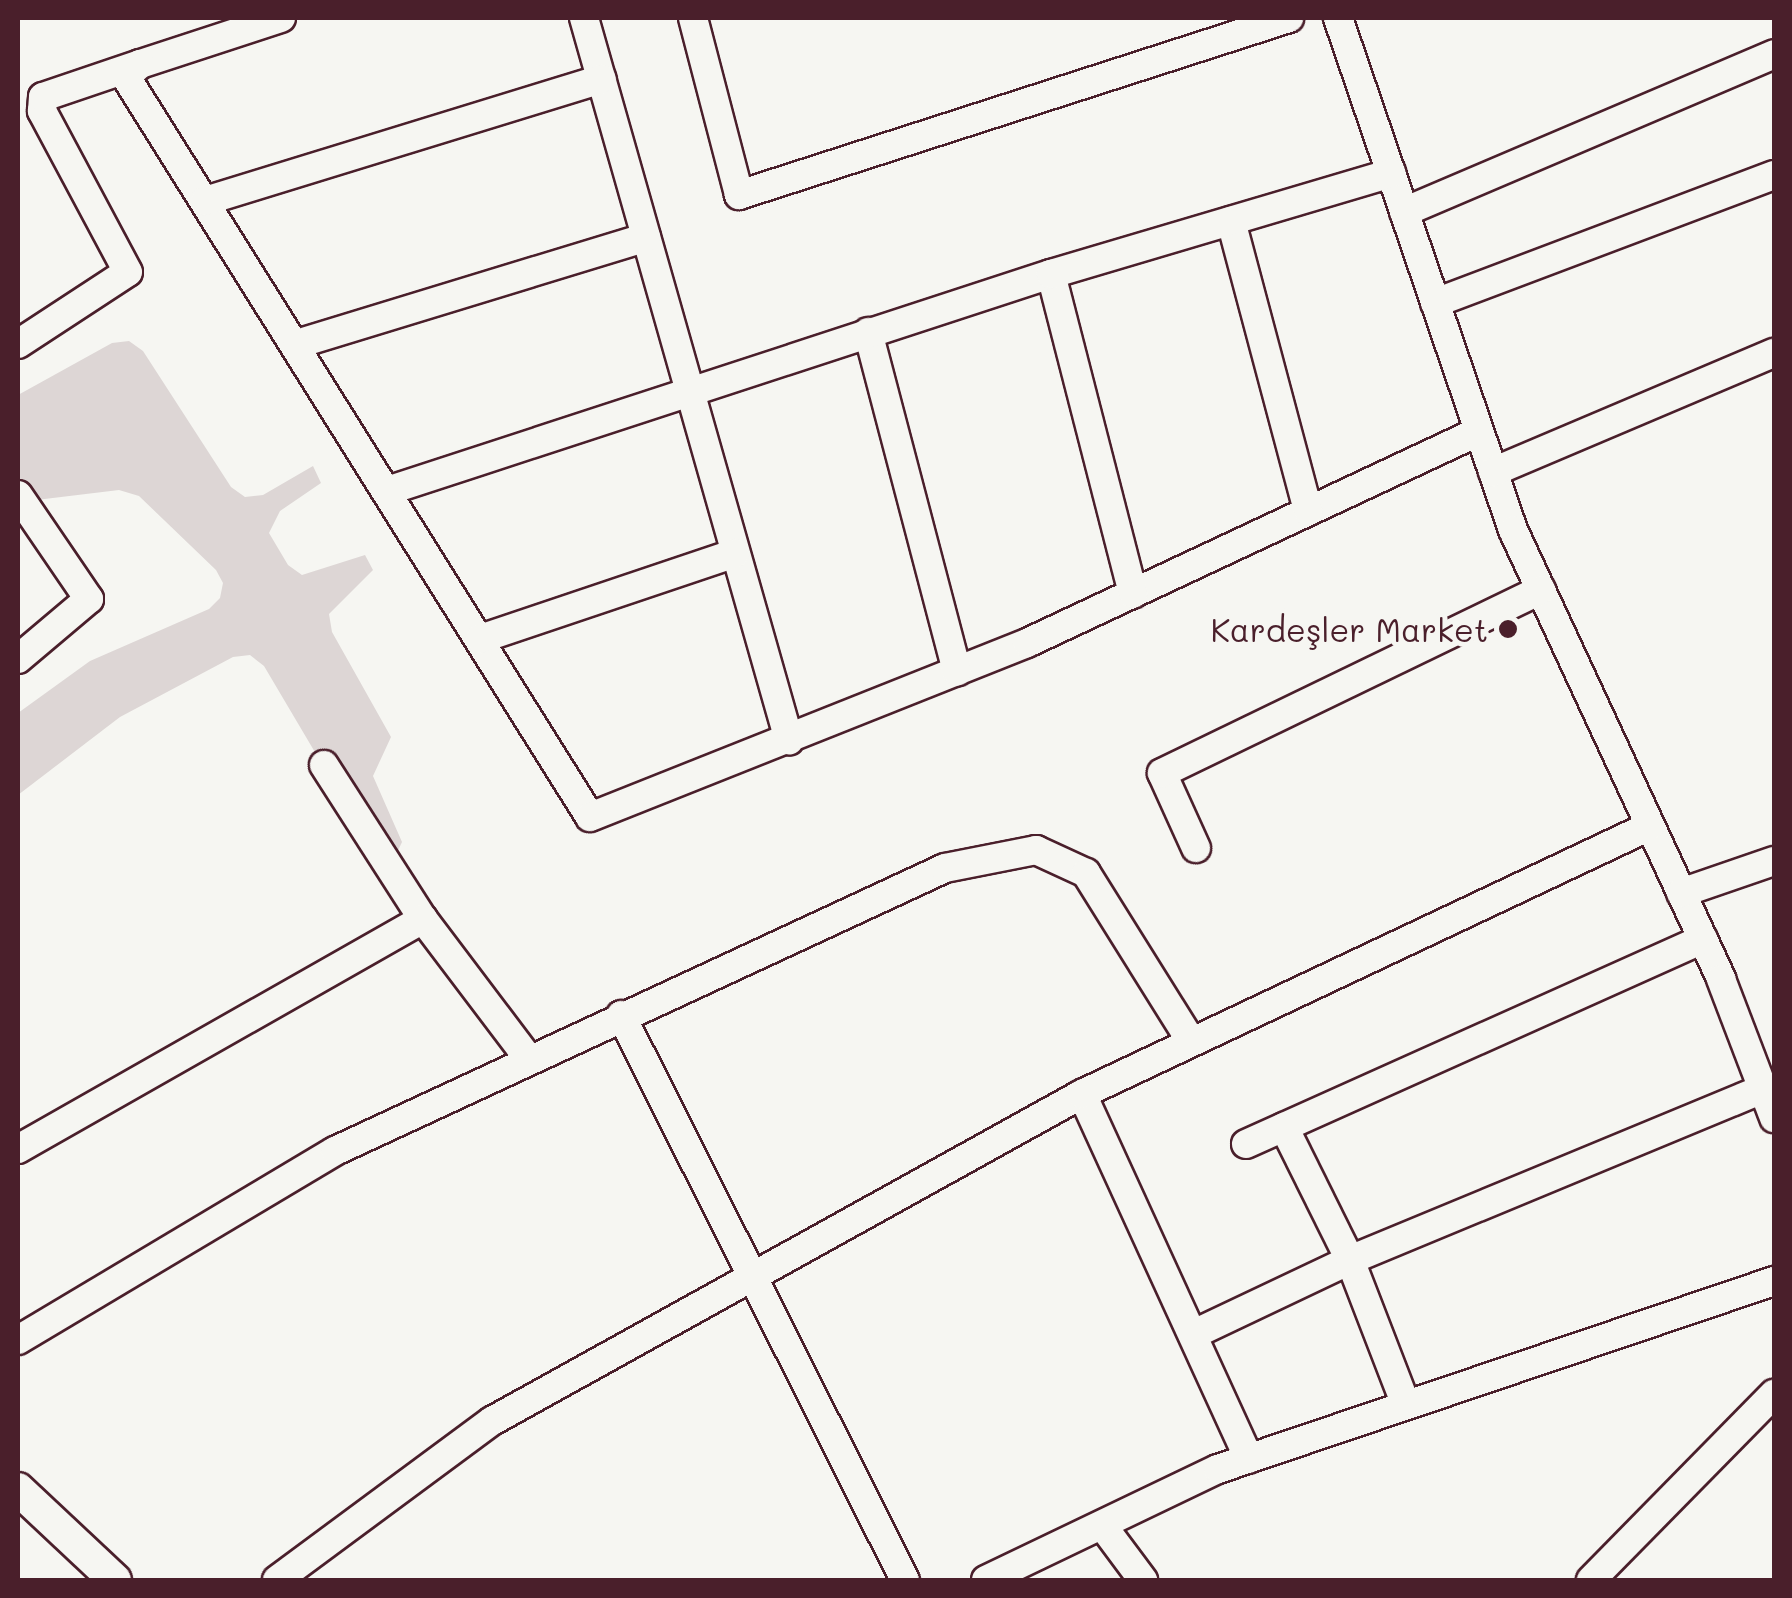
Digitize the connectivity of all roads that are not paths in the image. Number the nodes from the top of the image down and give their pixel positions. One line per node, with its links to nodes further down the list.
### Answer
1 (281, 18): 7 (street)
2 (584, 18): 8 (street)
3 (693, 18): 4 (street)
4 (1289, 18)
5 (1338, 18): 9 (street)
6 (1774, 54): 12 (street)
7 (140, 64): 11 (street); 18 (street)
8 (602, 80): 11 (street); 14 (street)
9 (1390, 173): 12 (street); 13 (street)
10 (1774, 175): 16 (street)
11 (206, 201): 19 (street)
12 (1404, 212): 16 (street)
13 (1231, 220): 15 (street); 26 (street)
14 (646, 237): 19 (street); 21 (street)
15 (1050, 274): 17 (street); 29 (street)
16 (1435, 303): 22 (street)
17 (868, 332): 21 (street); 32 (street)
18 (18, 344)
19 (297, 344): 24 (street)
20 (1774, 354): 23 (street)
21 (689, 388): 24 (street); 27 (street)
22 (1479, 431): 23 (street); 26 (street)
23 (1493, 472): 28 (street)
24 (388, 490): 30 (street)
25 (18, 495): 31 (street)
26 (1308, 512): 29 (street)
27 (736, 553): 30 (street); 33 (street)
28 (1541, 590): 35 (street); 36 (street)
29 (1133, 594): 32 (street)
30 (480, 639): 33 (street)
31 (18, 659)
32 (957, 672): 33 (street)
33 (789, 740)
34 (324, 765): 39 (street)
35 (1650, 826): 38 (street); 42 (street)
36 (1196, 848)
37 (1774, 861): 38 (street)
38 (1681, 893): 40 (street)
39 (423, 919): 43 (street); 49 (street)
40 (1703, 938): 44 (street); 47 (street)
41 (620, 1016): 42 (street); 43 (street); 51 (street)
42 (1190, 1042): 45 (street)
43 (528, 1059): 54 (street)
44 (1763, 1089): 46 (street); 50 (street)
45 (1082, 1094): 51 (street); 53 (street)
46 (1774, 1118)
47 (1284, 1127): 48 (street); 50 (street)
48 (1246, 1144)
49 (18, 1149)
50 (1350, 1260): 53 (street); 56 (street)
51 (755, 1276): 61 (street); 62 (street)
52 (1774, 1281): 56 (street)
53 (1194, 1334): 57 (street)
54 (18, 1340)
55 (1774, 1394): 65 (street)
56 (1406, 1405): 57 (street)
57 (1249, 1458): 59 (street)
58 (18, 1489): 60 (street)
59 (1102, 1524): 63 (street); 64 (street)
60 (115, 1580)
61 (276, 1580)
62 (904, 1580)
63 (986, 1580)
64 (1142, 1580)
65 (1591, 1580)

